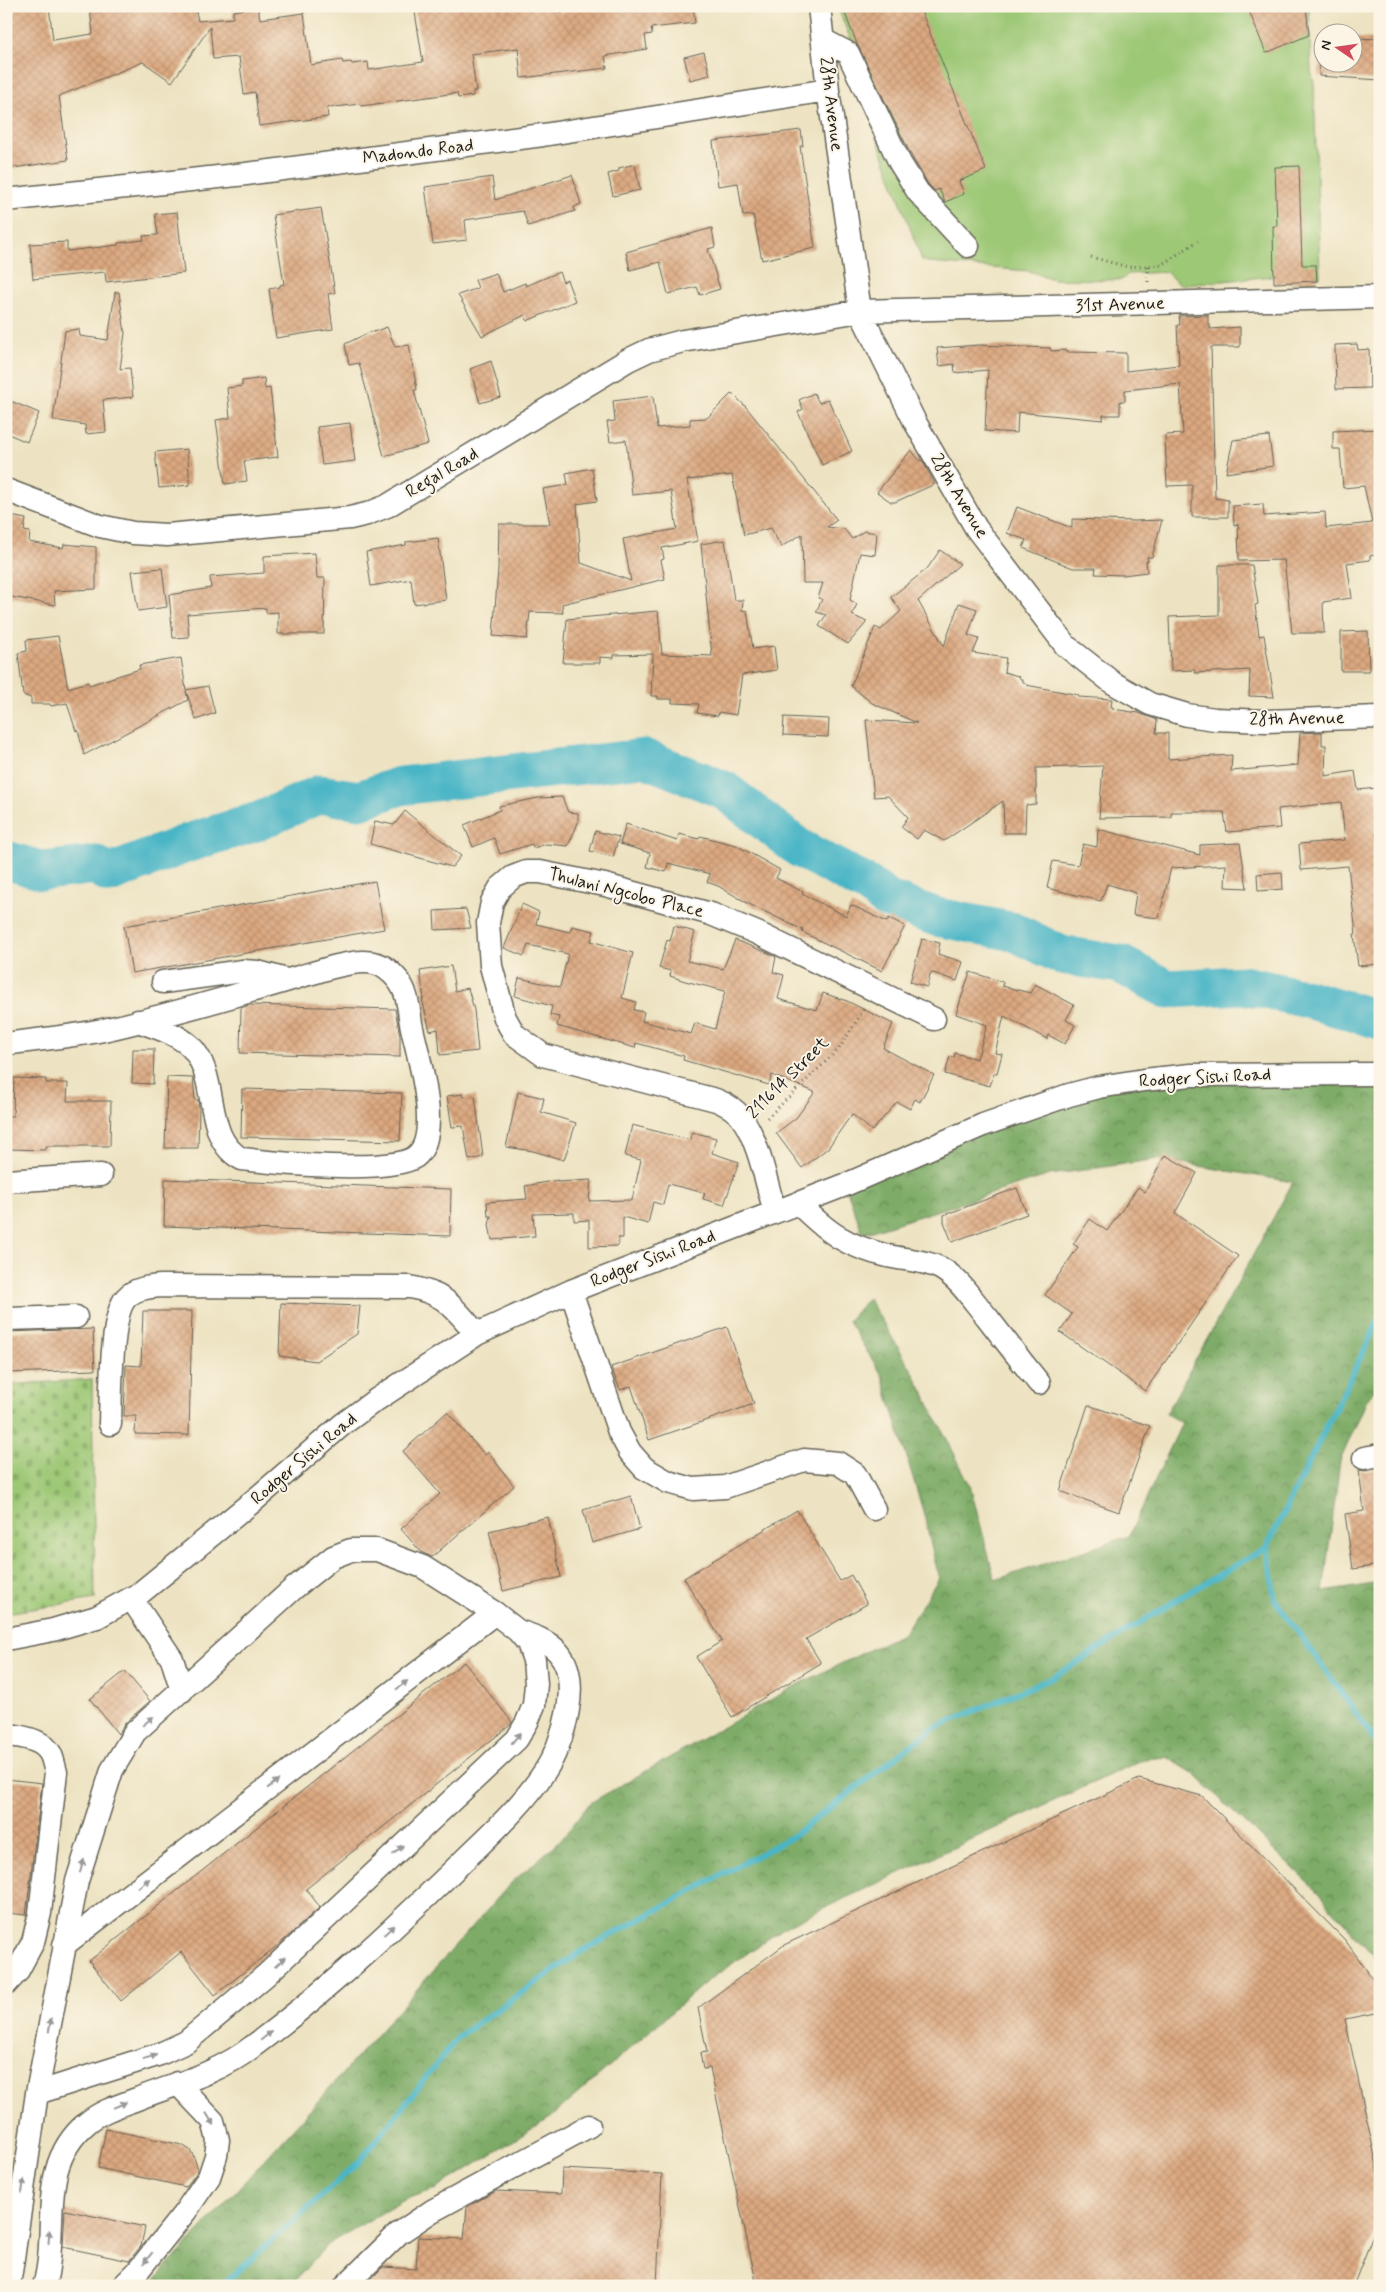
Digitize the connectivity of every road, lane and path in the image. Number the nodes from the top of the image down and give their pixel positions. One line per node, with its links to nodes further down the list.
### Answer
1 (819, 6): 2 (street, 28th Avenue)
2 (823, 40): 3 (street, 28th Avenue); 6 (street)
3 (828, 90): 4 (street, Madondo Road); 9 (street, 28th Avenue)
4 (6, 200)
5 (1198, 241): 7 (path)
6 (968, 246)
7 (1091, 257)
8 (1380, 297): 9 (street, 31st Avenue)
9 (860, 311): 10 (street, Regal Road); 11 (street, 28th Avenue)
10 (6, 490)
11 (1380, 717)
12 (287, 980): 13 (street); 16 (street); 16 (street)
13 (163, 982)
14 (877, 990): 15 (street, Thulani Ngcobo Place); 19 (path, 211614 Street); 19 (street, Thulani Ngcobo Place)
15 (934, 1019)
16 (138, 1021): 17 (street)
17 (6, 1044)
18 (1380, 1074): 22 (street, Rodger Sishi Road)
19 (751, 1134): 23 (street, Thulani Ngcobo Place)
20 (101, 1175): 21 (street)
21 (6, 1181)
22 (798, 1203): 23 (street, Rodger Sishi Road); 28 (street)
23 (775, 1212): 24 (street, Rodger Sishi Road)
24 (571, 1291): 27 (street, Rodger Sishi Road); 30 (street)
25 (76, 1317): 26 (street)
26 (6, 1319)
27 (477, 1334): 29 (street); 31 (street, Rodger Sishi Road)
28 (1039, 1383)
29 (110, 1424)
30 (874, 1509)
31 (131, 1598): 34 (street, Rodger Sishi Road); 35 (street)
32 (495, 1613): 33 (street); 35 (street); 37 (street, one-way to 32)
33 (518, 1631): 39 (street, one-way to 33); 40 (street, one-way to 33)
34 (6, 1639)
35 (182, 1690): 37 (street, one-way to 35)
36 (6, 1735): 38 (street)
37 (64, 1945): 40 (street, one-way to 37)
38 (6, 1984)
39 (178, 2083): 43 (street, one-way to 39); 44 (street, one-way to 44)
40 (37, 2093): 42 (street, one-way to 40)
41 (590, 2126): 45 (street)
42 (9, 2286)
43 (44, 2286)
44 (123, 2286)
45 (345, 2286)

